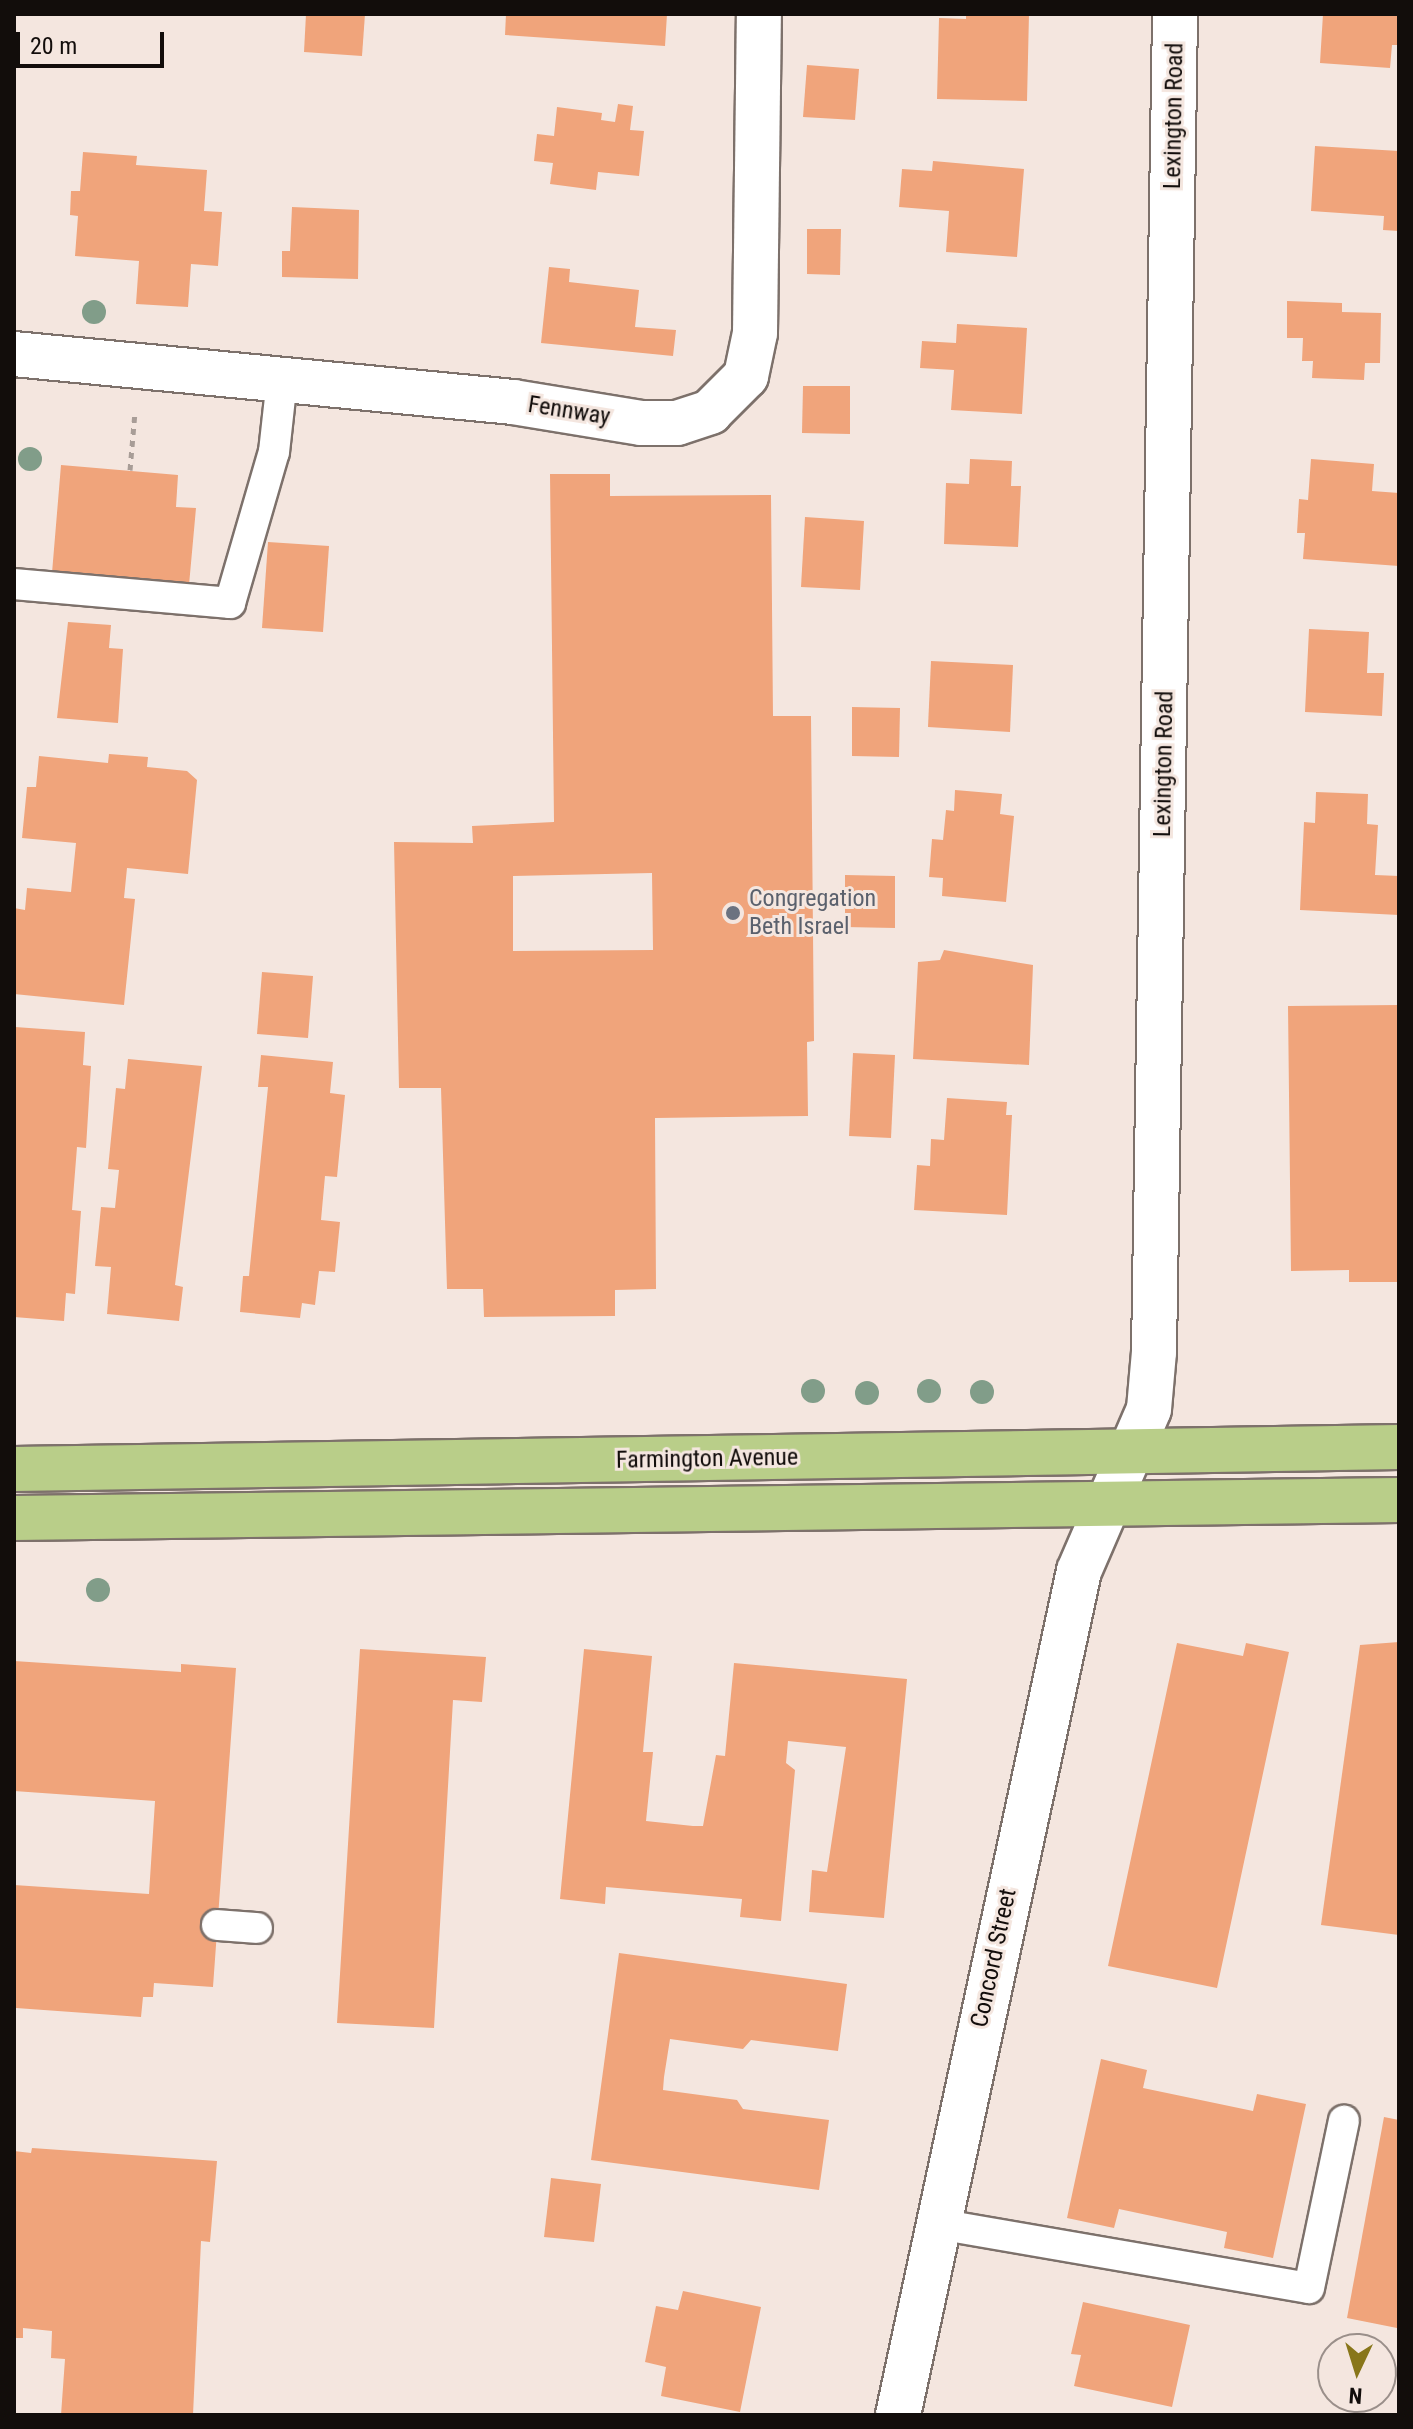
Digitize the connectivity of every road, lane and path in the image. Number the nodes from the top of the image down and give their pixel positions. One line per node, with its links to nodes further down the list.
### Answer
1 (759, 14): 4 (street, Fennway)
2 (1175, 14): 9 (street, Lexington Road)
3 (14, 354): 4 (street, Fennway)
4 (282, 380): 7 (lane)
5 (136, 406): 6 (path)
6 (130, 470)
7 (14, 584)
8 (1399, 1447): 9 (main road, Farmington Avenue)
9 (1134, 1448): 10 (main road, Farmington Avenue); 12 (street, Lexington Road)
10 (14, 1469)
11 (1399, 1500): 12 (main road, Farmington Avenue)
12 (1104, 1504): 13 (main road, Farmington Avenue); 17 (street, Concord Street)
13 (14, 1518)
14 (217, 1925): 15 (lane)
15 (257, 1928)
16 (1344, 2121): 17 (lane)
17 (938, 2224): 18 (street, Concord Street)
18 (898, 2415)

